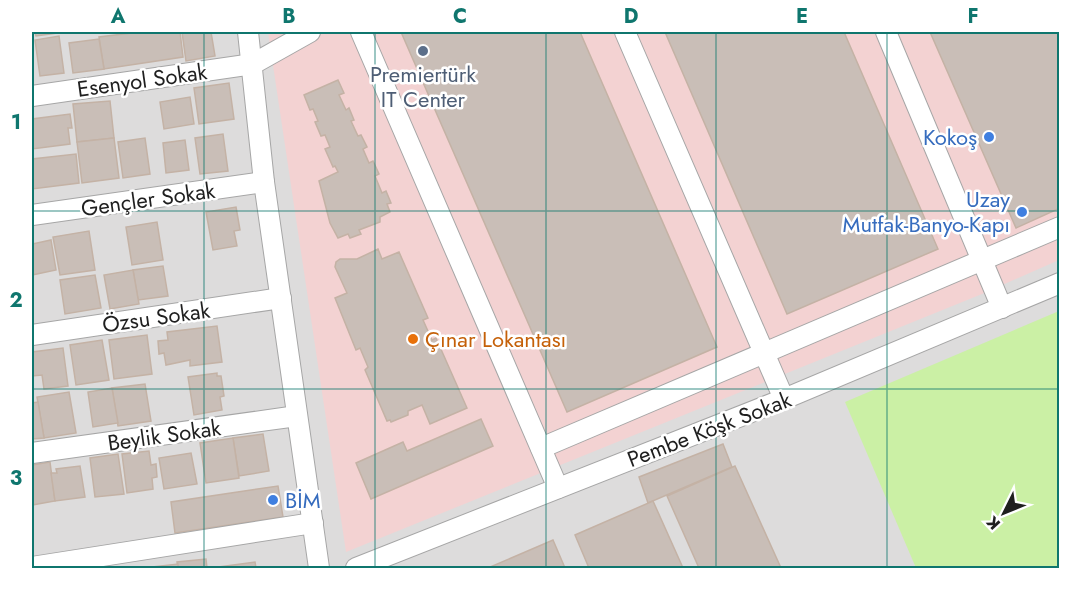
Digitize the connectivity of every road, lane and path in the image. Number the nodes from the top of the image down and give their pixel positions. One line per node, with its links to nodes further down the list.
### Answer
1 (248, 32): 6 (street)
2 (310, 32): 6 (street)
3 (361, 32): 19 (street)
4 (625, 32): 16 (street)
5 (886, 32): 11 (street)
6 (253, 64): 7 (street, Esenyol Sokak); 8 (street)
7 (32, 96)
8 (264, 182): 9 (street, Gençler Sokak); 13 (street)
9 (32, 215)
10 (1059, 227): 11 (street)
11 (982, 260): 14 (street); 16 (street)
12 (1059, 283): 14 (street, Pembe Köşk Sokak)
13 (281, 298): 15 (street, Özsu Sokak); 18 (street)
14 (1002, 308): 17 (street, Pembe Köşk Sokak)
15 (32, 335)
16 (764, 353): 17 (street); 19 (street)
17 (784, 399): 21 (street, Pembe Köşk Sokak)
18 (297, 416): 20 (street, Beylik Sokak); 22 (street)
19 (541, 448): 21 (street)
20 (32, 453)
21 (558, 488): 25 (street, Pembe Köşk Sokak)
22 (313, 524): 23 (street); 24 (street)
23 (32, 567)
24 (319, 568)
25 (356, 568)

